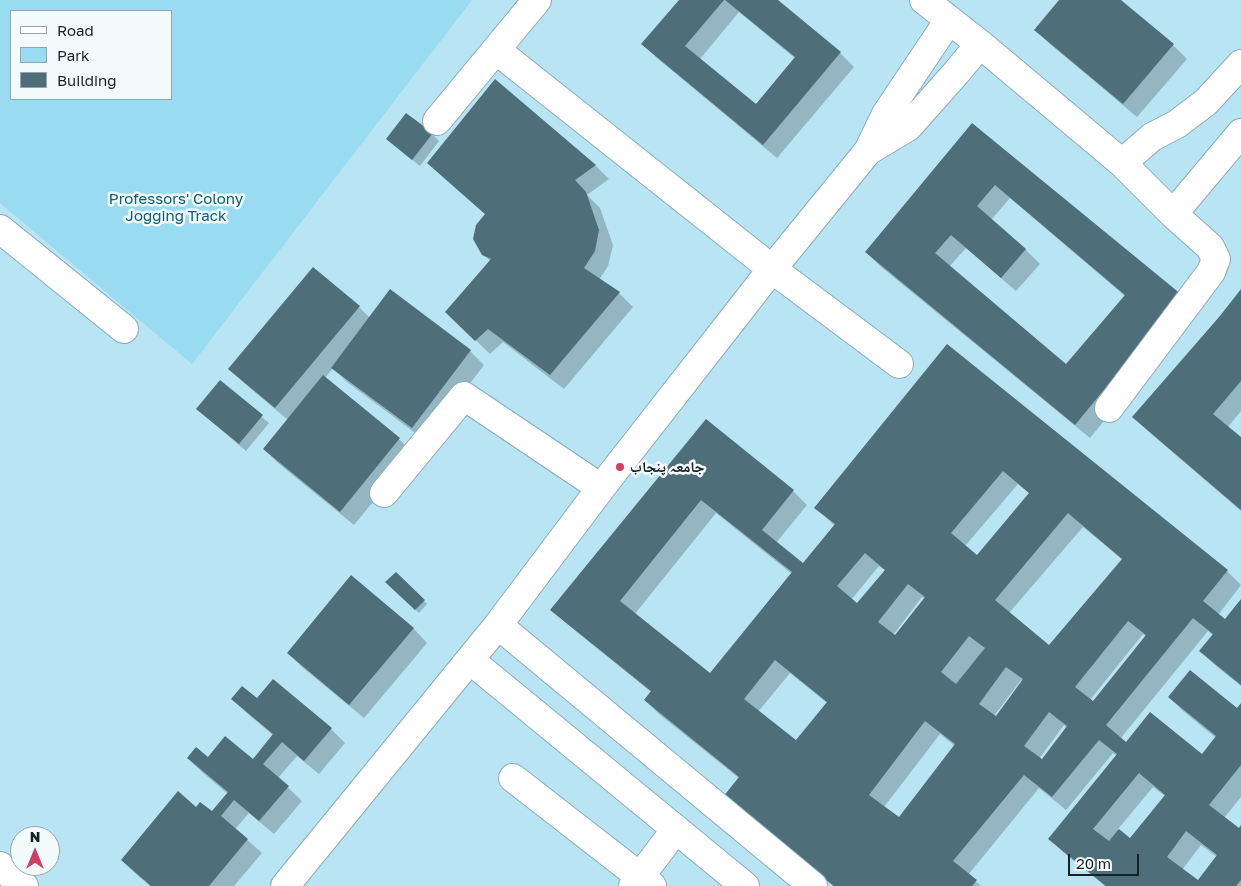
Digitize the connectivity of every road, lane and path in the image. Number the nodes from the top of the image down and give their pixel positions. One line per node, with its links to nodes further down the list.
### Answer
1 (537, 0): 5 (street)
2 (924, 0): 3 (street)
3 (949, 20): 4 (street); 9 (street)
4 (980, 44): 9 (street); 10 (street)
5 (496, 50): 7 (street); 13 (street)
6 (1241, 64): 10 (street)
7 (437, 121)
8 (1241, 133): 11 (street)
9 (868, 151): 13 (street)
10 (1122, 163): 11 (street)
11 (1174, 214): 16 (street)
12 (0, 229): 14 (street)
13 (772, 269): 15 (street); 17 (street)
14 (124, 329)
15 (899, 364)
16 (1109, 408)
17 (601, 488): 18 (street); 19 (street)
18 (384, 494)
19 (498, 625): 20 (street); 28 (street)
20 (470, 660): 22 (street); 26 (street)
21 (513, 778): 24 (street)
22 (676, 829): 24 (street); 27 (street)
23 (0, 866): 25 (street)
24 (642, 883)
25 (24, 886)
26 (285, 886)
27 (746, 886)
28 (813, 886)

